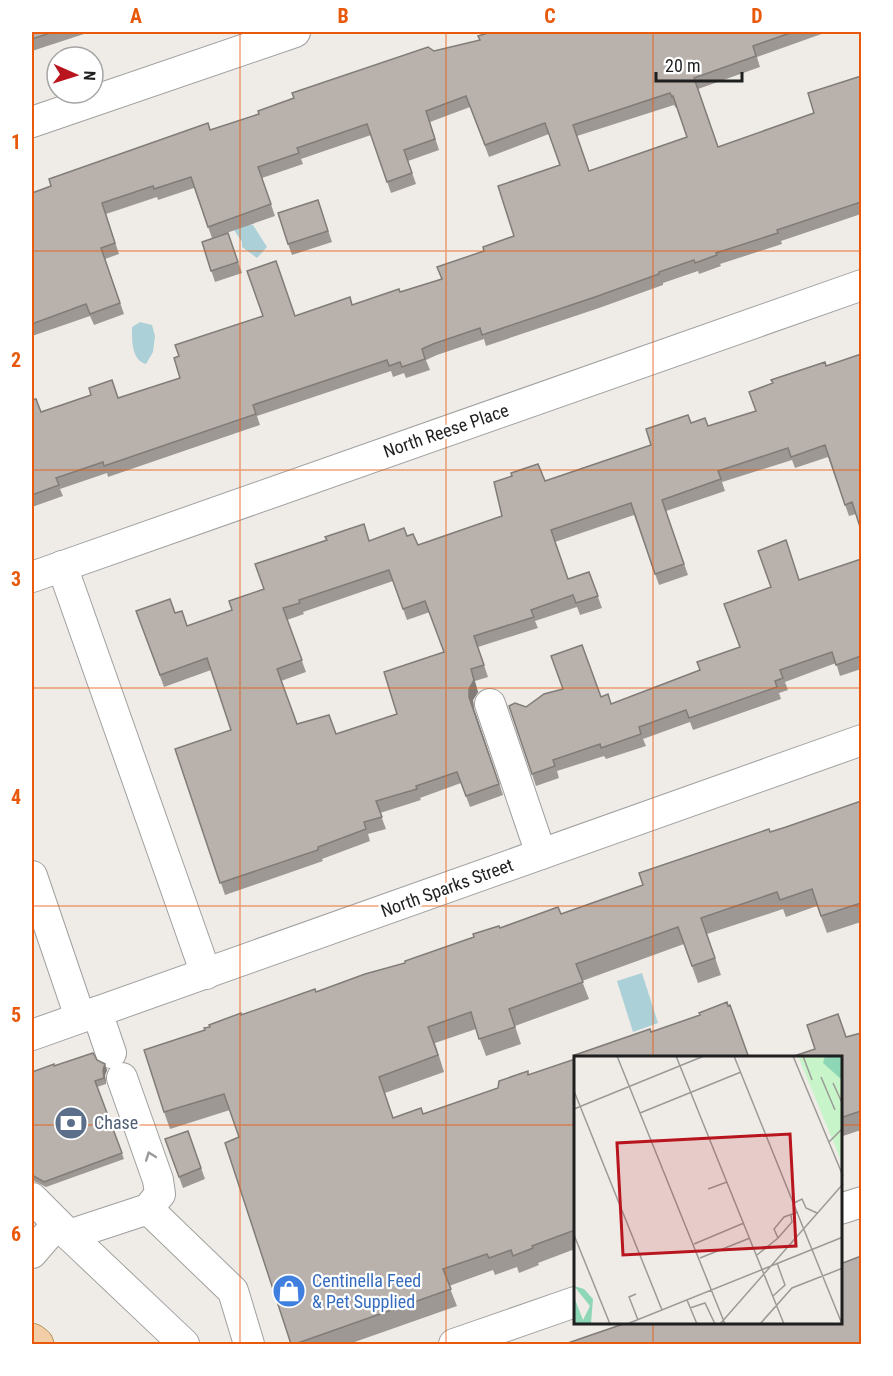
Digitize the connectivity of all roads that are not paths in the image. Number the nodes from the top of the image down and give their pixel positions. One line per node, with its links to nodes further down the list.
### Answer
1 (295, 32): 2 (street)
2 (32, 122)
3 (861, 285): 4 (street, North Reese Place)
4 (63, 566): 5 (street, North Reese Place); 10 (street)
5 (32, 577)
6 (490, 704): 8 (street)
7 (861, 741): 8 (street, North Sparks Street)
8 (541, 854): 10 (street, North Sparks Street)
9 (32, 876): 11 (street)
10 (206, 974): 11 (street, North Sparks Street)
11 (89, 1014): 12 (street, North Sparks Street); 16 (street, one-way to 11)
12 (32, 1035)
13 (32, 1198): 17 (street)
14 (861, 1202): 15 (street)
15 (842, 1208)
16 (148, 1209): 17 (street); 23 (street)
17 (63, 1230): 18 (street); 22 (street)
18 (32, 1252)
19 (574, 1302): 24 (street)
20 (32, 1340): 21 (main road)
21 (36, 1344)
22 (184, 1344)
23 (249, 1344)
24 (454, 1344)

